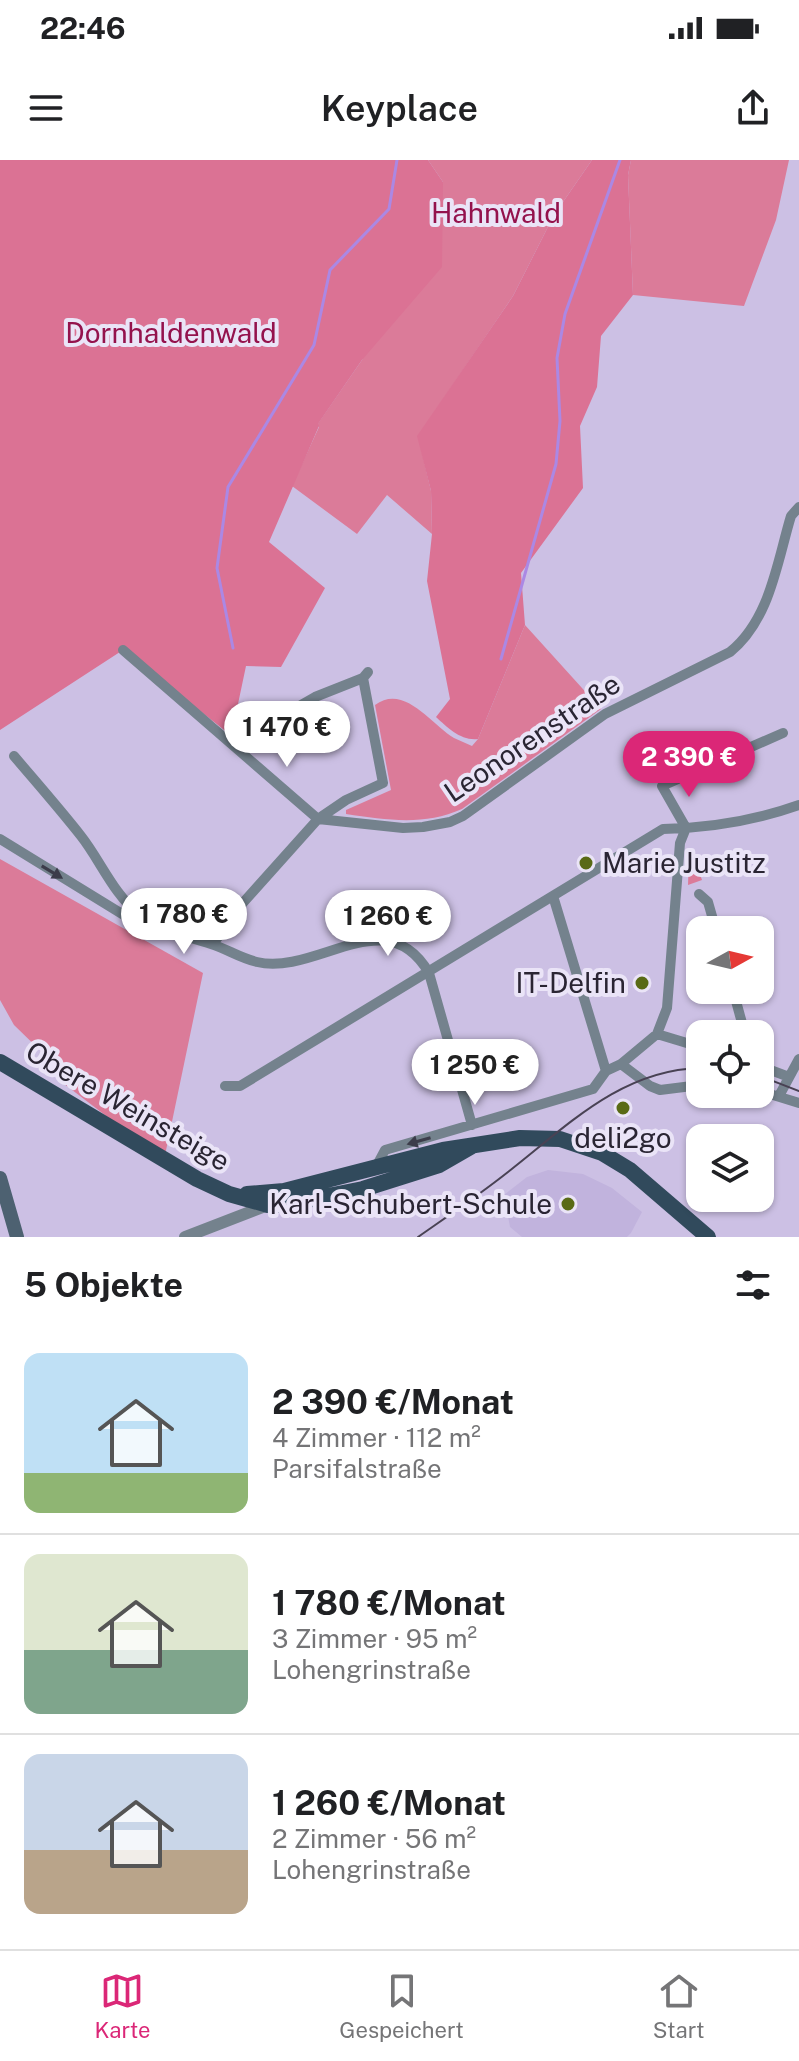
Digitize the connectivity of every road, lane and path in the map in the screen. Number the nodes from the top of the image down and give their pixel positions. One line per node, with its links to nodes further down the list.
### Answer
1 (799, 507): 7 (street, Leonorenstraße)
2 (123, 650): 4 (street)
3 (783, 733): 8 (street)
4 (233, 744): 7 (street); 7 (street)
5 (14, 756): 13 (street)
6 (799, 805): 8 (street)
7 (318, 819): 14 (street)
8 (686, 828): 11 (street); 16 (street)
9 (0, 839): 13 (street, one-way to 13)
10 (699, 894): 12 (street)
11 (553, 896): 15 (street); 21 (street)
12 (712, 916)
13 (166, 931): 14 (street)
14 (213, 944): 15 (street)
15 (429, 973): 24 (street); 29 (street)
16 (657, 1034): 17 (street); 20 (street)
17 (686, 1043)
18 (799, 1059): 23 (street)
19 (0, 1062): 34 (main road, Obere Weinsteige)
20 (621, 1064): 21 (street); 25 (street)
21 (606, 1071): 29 (street)
22 (774, 1071): 23 (street)
23 (789, 1077): 27 (street)
24 (225, 1086)
25 (686, 1087)
26 (774, 1095): 27 (street)
27 (779, 1096): 28 (street)
28 (799, 1103)
29 (472, 1125): 31 (street, one-way to 31)
30 (472, 1146): 31 (main road, Obere Weinsteige); 35 (main road, Obere Weinsteige); 38 (main road, Obere Weinsteige)
31 (377, 1165): 33 (main road, Obere Weinsteige)
32 (0, 1178): 36 (main road)
33 (307, 1185): 34 (main road, Obere Weinsteige); 35 (main road)
34 (229, 1194): 35 (main road, Obere Weinsteige)
35 (268, 1205): 37 (street)
36 (17, 1237)
37 (185, 1237)
38 (708, 1237)

